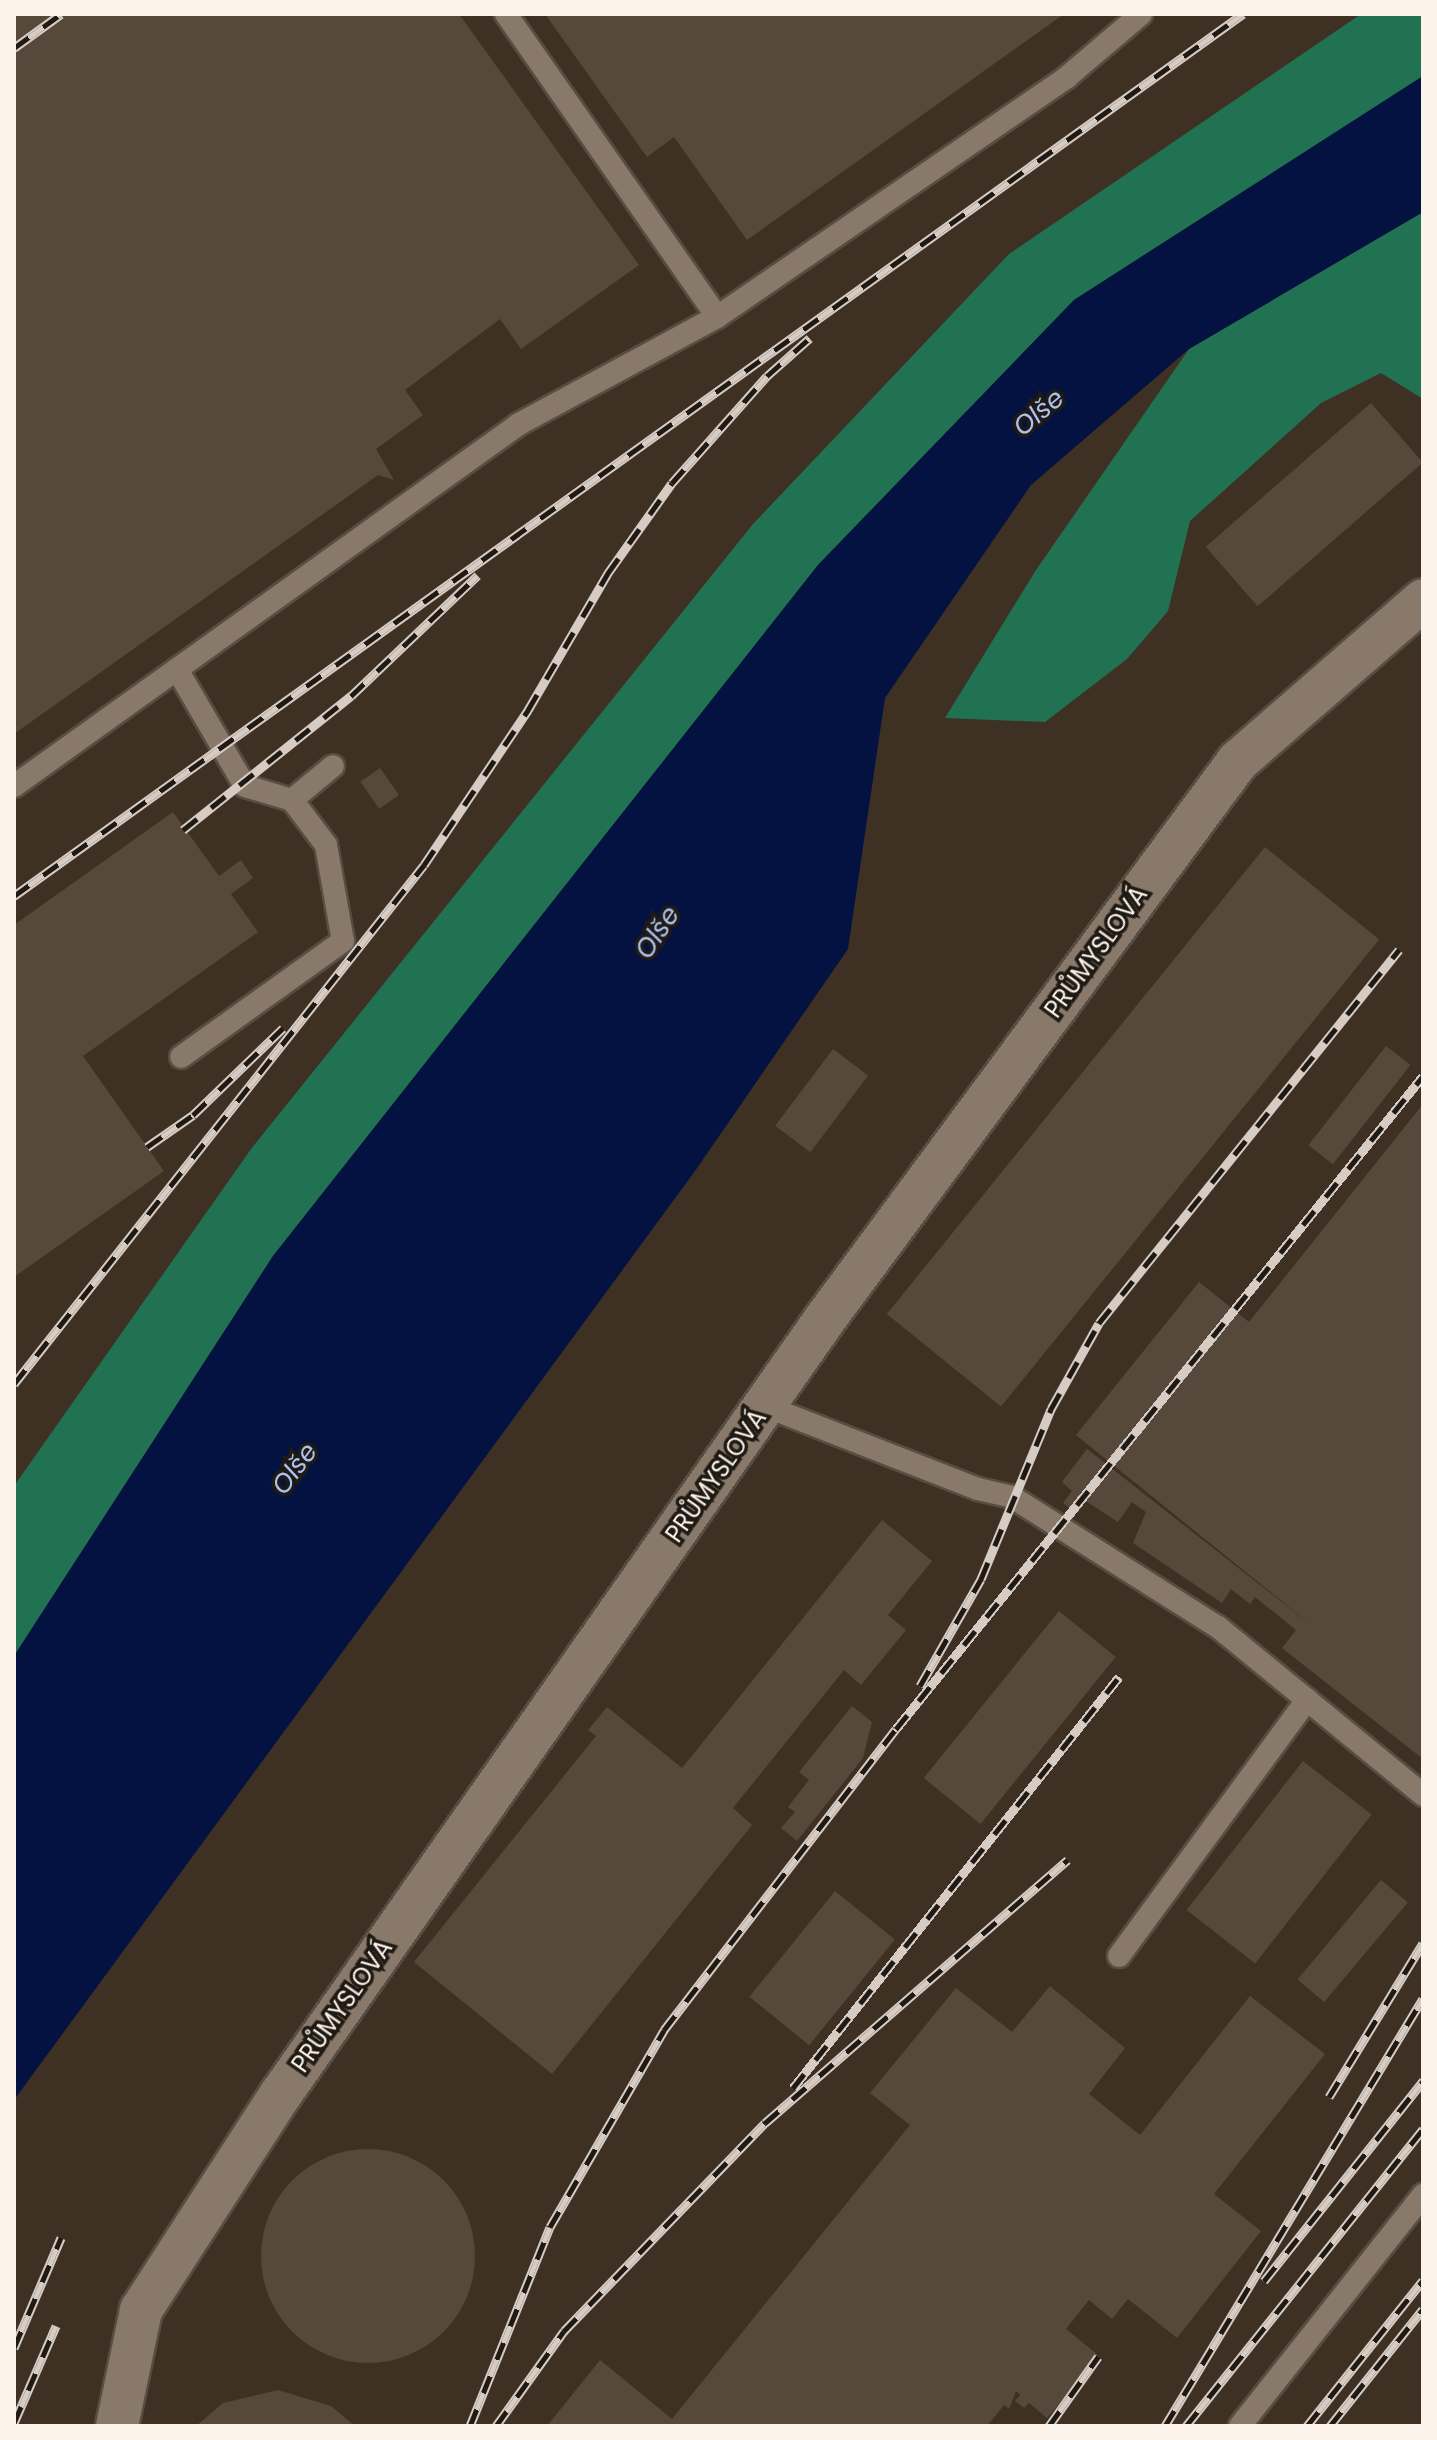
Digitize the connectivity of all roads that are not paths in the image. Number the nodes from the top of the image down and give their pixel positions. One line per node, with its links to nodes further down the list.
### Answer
1 (506, 14): 3 (lane)
2 (1141, 14): 3 (lane)
3 (717, 317): 5 (lane)
4 (1423, 600): 10 (street, PRŮMYSLOVÁ)
5 (178, 671): 7 (lane); 8 (lane)
6 (333, 766): 8 (lane)
7 (14, 786)
8 (292, 800): 9 (lane)
9 (181, 1057)
10 (765, 1406): 11 (lane); 15 (street, PRŮMYSLOVÁ)
11 (1307, 1700): 12 (lane); 13 (lane)
12 (1423, 1795)
13 (1119, 1956)
14 (1423, 2195): 16 (lane)
15 (117, 2426)
16 (1240, 2426)

